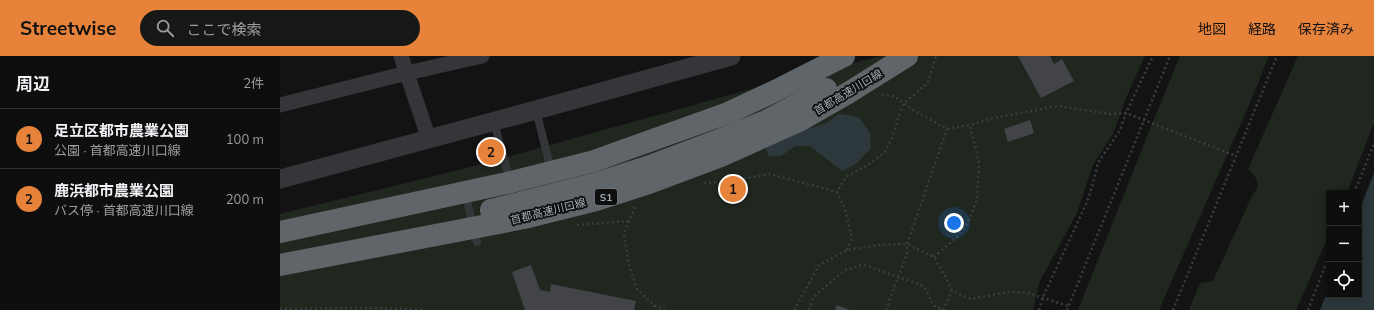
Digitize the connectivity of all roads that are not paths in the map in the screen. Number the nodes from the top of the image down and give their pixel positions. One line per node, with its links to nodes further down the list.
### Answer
1 (401, 56): 7 (street)
2 (482, 56): 7 (street)
3 (731, 56): 9 (street)
4 (844, 56): 14 (highway, bridge)
5 (882, 56): 16 (highway, bridge)
6 (907, 56): 17 (highway, 首都高速川口線 / S1, bridge)
7 (407, 73): 8 (street); 11 (street)
8 (280, 105)
9 (536, 110): 10 (street); 13 (lane)
10 (494, 122): 11 (street); 13 (lane)
11 (429, 139): 12 (street)
12 (280, 179)
13 (510, 181): 15 (lane)
14 (280, 232)
15 (477, 242)
16 (280, 252)
17 (280, 265)

